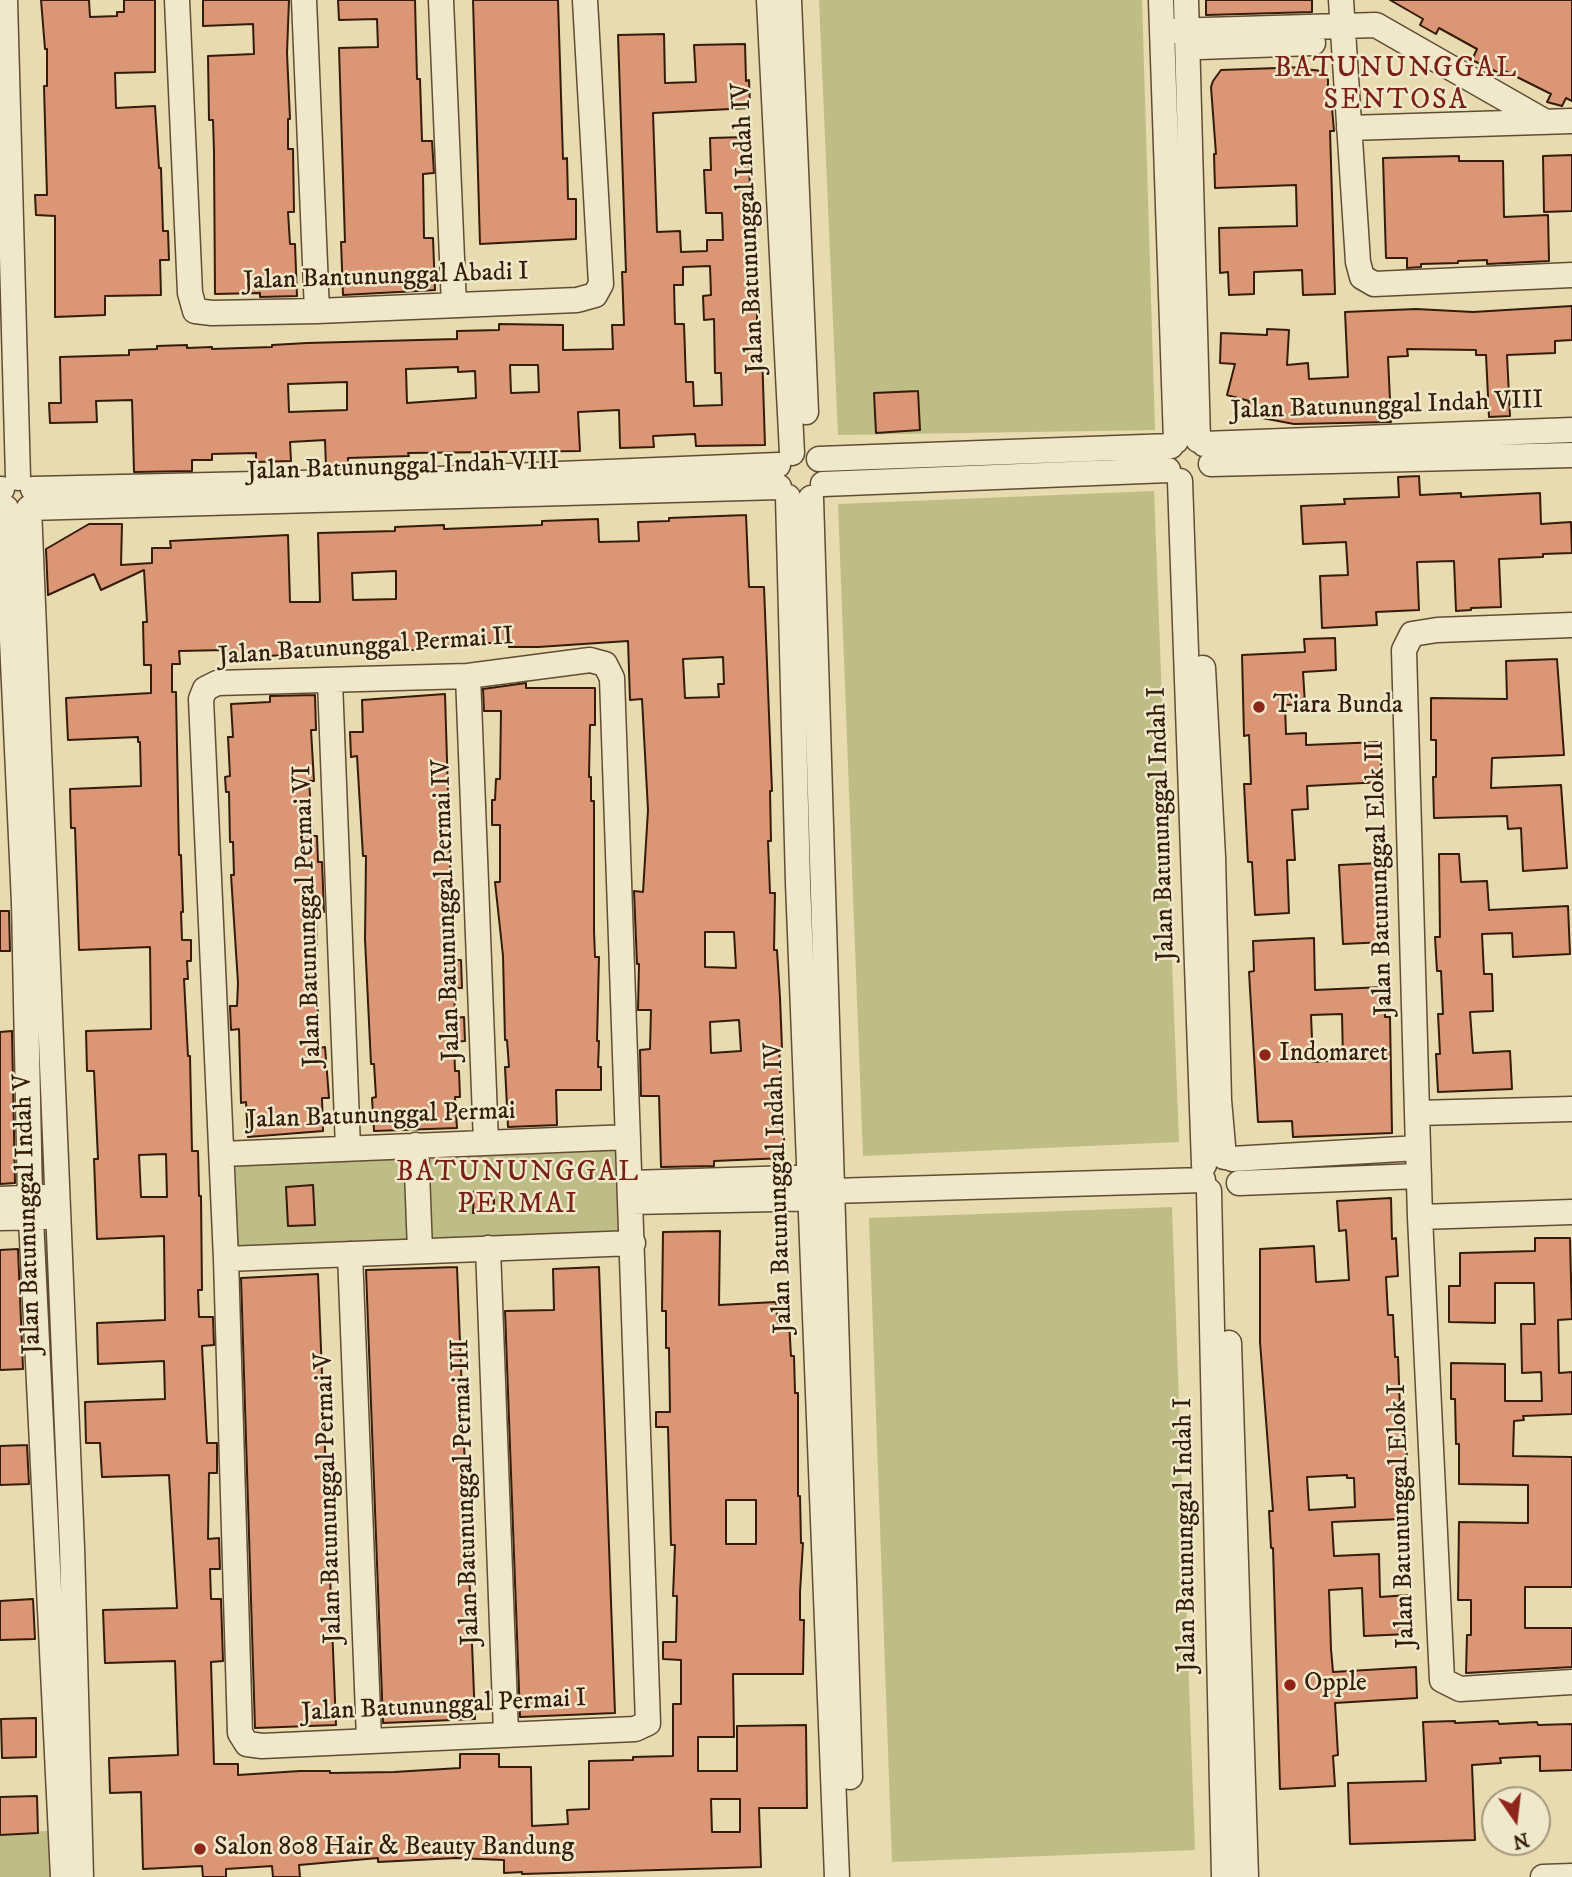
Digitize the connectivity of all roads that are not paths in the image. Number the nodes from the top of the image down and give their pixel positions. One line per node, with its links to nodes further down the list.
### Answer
1 (5, 0): 24 (street, Jalan Batununggal Indah V)
2 (177, 0): 19 (street, Jalan Bantununggal Abadi I)
3 (304, 0): 19 (street)
4 (441, 0): 18 (street)
5 (585, 0): 18 (street, Jalan Bantununggal Abadi I)
6 (769, 0): 13 (street, Jalan Batununggal Indah IV)
7 (789, 0): 13 (street, Jalan Batununggal Indah IV)
8 (1161, 0): 12 (street)
9 (1186, 0): 12 (street)
10 (1341, 0): 11 (street)
11 (1343, 34): 12 (street); 14 (street); 16 (street)
12 (1175, 40): 22 (street, Jalan Batununggal Indah I)
13 (781, 56): 23 (street, Jalan Batununggal Indah IV)
14 (1544, 121): 15 (street); 16 (street)
15 (1572, 121)
16 (1349, 128): 17 (street)
17 (1572, 275)
18 (454, 306): 19 (street, Jalan Bantununggal Abadi I)
19 (317, 312)
20 (1572, 430): 22 (street, Jalan Batununggal Indah VIII)
21 (1572, 455): 22 (street, Jalan Batununggal Indah VIII)
22 (1188, 459): 23 (street, Jalan Batununggal Indah VIII); 39 (street, Jalan Batununggal Indah I)
23 (800, 474): 24 (street, Jalan Batununggal Indah VIII); 28 (street, Jalan Batununggal Indah IV); 29 (street, Jalan Batununggal Indah IV)
24 (13, 495): 30 (street, Jalan Batununggal Indah V)
25 (1572, 625): 32 (street, Jalan Batununggal Elok II)
26 (468, 676): 27 (street, Jalan Batununggal Permai II); 33 (street, Jalan Batununggal Permai II); 34 (street, Jalan Batununggal Permai IV)
27 (330, 681): 36 (street, Jalan Batununggal Permai VI); 38 (street, Jalan Batununggal Permai II)
28 (797, 883): 29 (street); 41 (street, Jalan Batununggal Indah IV)
29 (823, 883): 41 (street, Jalan Batununggal Indah IV)
30 (34, 902): 44 (street, Jalan Batununggal Indah V); 45 (street, Jalan Batununggal Indah V)
31 (1572, 1109): 32 (street)
32 (1417, 1113): 37 (street)
33 (628, 1137): 34 (street, Jalan Batununggal Permai); 42 (street)
34 (486, 1143): 35 (street, Jalan Batununggal Permai)
35 (416, 1146): 36 (street, Jalan Batununggal Permai); 51 (street)
36 (348, 1148): 38 (street, Jalan Batununggal Permai)
37 (1418, 1148): 39 (street); 40 (street)
38 (222, 1154): 53 (street, Jalan Batununggal Permai)
39 (1219, 1176): 40 (street); 41 (street); 54 (street, Jalan Batununggal Indah I)
40 (1419, 1176): 47 (street)
41 (823, 1188): 42 (street); 55 (street, Jalan Batununggal Indah IV)
42 (631, 1192): 49 (street)
43 (0, 1199): 45 (street)
44 (59, 1206): 45 (street); 57 (street, Jalan Batununggal Indah V)
45 (30, 1208): 48 (street); 56 (street, Jalan Batununggal Indah V)
46 (1572, 1212): 47 (street)
47 (1420, 1217): 58 (street, Jalan Batununggal Elok I)
48 (0, 1218)
49 (633, 1242): 50 (street); 59 (street, Jalan Batununggal Permai I)
50 (488, 1248): 51 (street); 59 (street, Jalan Batununggal Permai III)
51 (420, 1251): 52 (street)
52 (350, 1254): 53 (street); 60 (street, Jalan Batununggal Permai V)
53 (226, 1259): 60 (street, Jalan Batununggal Permai I)
54 (1225, 1502): 66 (street, Jalan Batununggal Indah I); 67 (street, Jalan Batununggal Indah I)
55 (833, 1531): 64 (street, Jalan Batununggal Indah IV); 65 (street, Jalan Batununggal Indah IV)
56 (46, 1547): 57 (street); 62 (street, Jalan Batununggal Indah V)
57 (72, 1547): 63 (street, Jalan Batununggal Indah V)
58 (1572, 1682)
59 (506, 1733): 60 (street, Jalan Batununggal Permai I)
60 (369, 1739)
61 (1572, 1876): 68 (street)
62 (63, 1877)
63 (81, 1877)
64 (837, 1877)
65 (853, 1877)
66 (1224, 1877)
67 (1246, 1877)
68 (1543, 1877)

